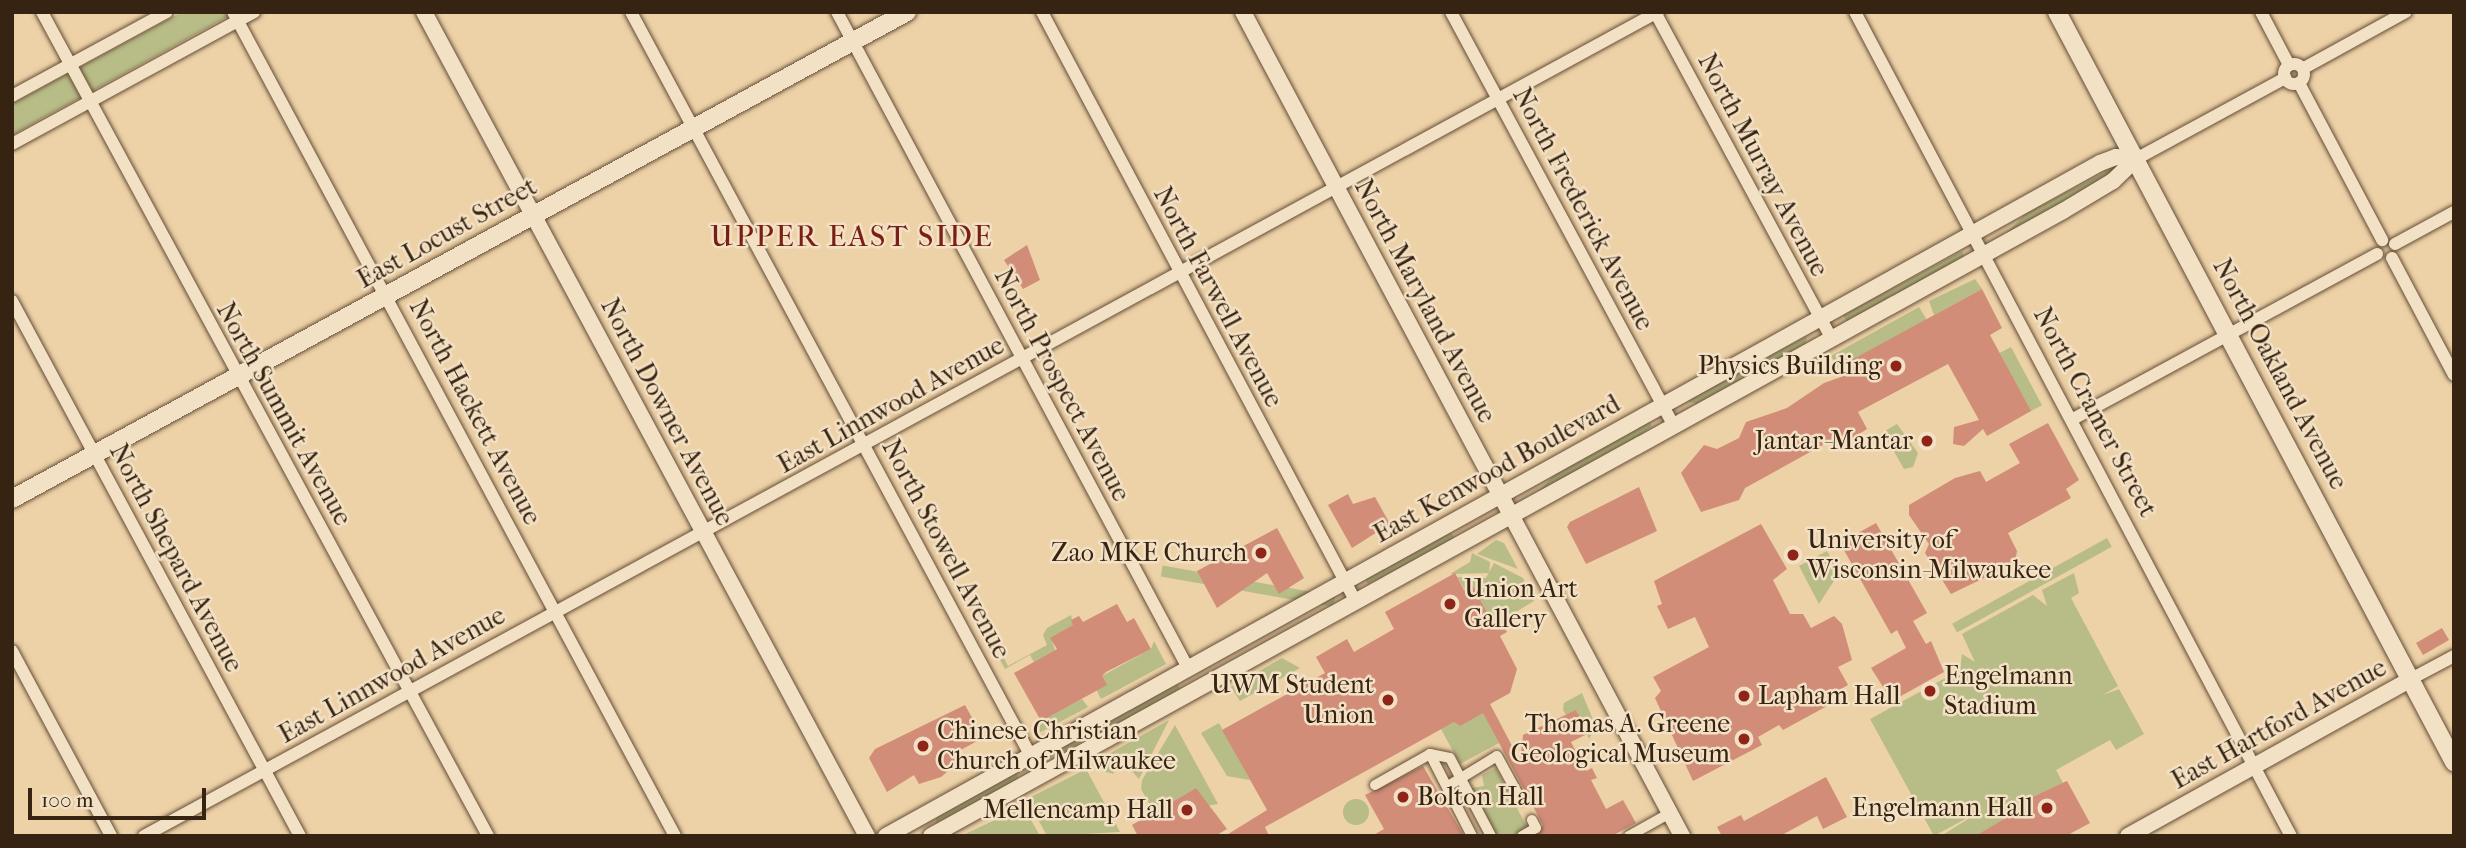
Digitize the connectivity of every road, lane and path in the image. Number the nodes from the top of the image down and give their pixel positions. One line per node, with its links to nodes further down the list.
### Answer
1 (43, 12): 18 (street, North Summit Avenue)
2 (167, 12): 18 (street)
3 (254, 12): 16 (street)
4 (424, 12): 31 (street, North Downer Avenue)
5 (631, 12): 26 (street, North Stowell Avenue)
6 (837, 12): 17 (street, North Prospect Avenue)
7 (907, 12): 17 (main road, East Locust Street)
8 (1042, 12): 38 (street, North Farwell Avenue)
9 (1243, 12): 29 (street, North Maryland Avenue)
10 (1451, 12): 24 (street, North Frederick Avenue)
11 (1855, 12): 32 (street, North Cramer Street)
12 (2057, 12): 28 (main road, North Oakland Avenue)
13 (2261, 12): 19 (street)
14 (2406, 12): 20 (street)
15 (1656, 13): 24 (street, East Linnwood Avenue); 41 (street, North Murray Avenue)
16 (235, 17): 25 (street); 39 (street, North Hackett Avenue)
17 (853, 42): 26 (main road, East Locust Street); 44 (street, North Prospect Avenue)
18 (71, 64): 23 (street); 25 (street, North Summit Avenue)
19 (2289, 65): 20 (street); 21 (street)
20 (2304, 68): 22 (street)
21 (2285, 78): 22 (street); 28 (street, East Kenwood Boulevard)
22 (2299, 83): 33 (street)
23 (12, 96)
24 (1498, 99): 29 (street, East Linnwood Avenue); 47 (street, North Frederick Avenue)
25 (91, 101): 27 (street); 46 (street, North Summit Avenue)
26 (694, 129): 31 (main road, East Locust Street); 50 (street, North Stowell Avenue)
27 (12, 144)
28 (2136, 159): 32 (street, East Kenwood Boulevard); 36 (street, East Kenwood Boulevard); 42 (main road, North Oakland Avenue)
29 (1337, 188): 38 (street, East Linnwood Avenue); 52 (street, North Maryland Avenue)
30 (2454, 212): 34 (street)
31 (533, 216): 39 (main road, East Locust Street); 55 (street, North Downer Avenue)
32 (1973, 233): 36 (street, North Cramer Street); 41 (street, East Kenwood Boulevard)
33 (2382, 240): 34 (street); 35 (street)
34 (2395, 244): 37 (street)
35 (2377, 254): 37 (street); 42 (street)
36 (1984, 255): 43 (street, East Kenwood Boulevard); 48 (street, North Cramer Street)
37 (2392, 258): 45 (street)
38 (1180, 274): 44 (street, East Linnwood Avenue); 56 (street, North Farwell Avenue)
39 (387, 295): 46 (main road, East Locust Street); 58 (street, North Hackett Avenue)
40 (12, 301): 51 (street, North Shepard Avenue)
41 (1819, 318): 43 (street, North Murray Avenue); 47 (street, East Kenwood Boulevard)
42 (2229, 334): 48 (street); 62 (main road, North Oakland Avenue)
43 (1832, 340): 49 (street, East Kenwood Boulevard)
44 (1022, 359): 50 (street, East Linnwood Avenue); 61 (street, North Prospect Avenue)
45 (2454, 375)
46 (238, 377): 51 (main road, East Locust Street); 63 (street, North Summit Avenue)
47 (1663, 405): 49 (street, North Frederick Avenue); 52 (street, East Kenwood Boulevard)
48 (2073, 419): 67 (street, North Cramer Street)
49 (1674, 426): 54 (street, East Kenwood Boulevard)
50 (864, 445): 55 (street, East Linnwood Avenue); 65 (street, North Stowell Avenue)
51 (95, 454): 53 (main road, East Locust Street); 68 (street, North Shepard Avenue)
52 (1500, 494): 54 (street, North Maryland Avenue); 56 (street, East Kenwood Boulevard)
53 (12, 499)
54 (1512, 515): 57 (street, East Kenwood Boulevard); 74 (street, North Maryland Avenue)
55 (705, 532): 58 (street, East Linnwood Avenue); 81 (street, North Downer Avenue)
56 (1345, 582): 57 (street, North Farwell Avenue); 61 (street, East Kenwood Boulevard)
57 (1356, 601): 69 (street, East Kenwood Boulevard)
58 (556, 611): 63 (street, East Linnwood Avenue); 80 (street, North Hackett Avenue)
59 (12, 651): 76 (street)
60 (2454, 656): 62 (street, East Hartford Avenue)
61 (1188, 668): 65 (street, East Kenwood Boulevard)
62 (2410, 679): 66 (main road, North Oakland Avenue); 67 (street, East Hartford Avenue)
63 (410, 691): 68 (street, East Linnwood Avenue); 79 (street, North Summit Avenue)
64 (1430, 754): 70 (street); 71 (street); 72 (street)
65 (1030, 755): 69 (street, North Stowell Avenue); 82 (street, East Kenwood Boulevard)
66 (2454, 762)
67 (2254, 766): 89 (street, East Hartford Avenue); 90 (street, North Cramer Street)
68 (265, 770): 77 (street, East Linnwood Avenue); 78 (street, North Shepard Avenue)
69 (1041, 775): 83 (street, East Kenwood Boulevard)
70 (1461, 779): 72 (street); 73 (street); 85 (street)
71 (1375, 785)
72 (1448, 786): 84 (street)
73 (1520, 798)
74 (1670, 813): 87 (street); 88 (street, North Maryland Avenue)
75 (1532, 821): 86 (street)
76 (111, 836)
77 (144, 836)
78 (300, 836)
79 (488, 836)
80 (675, 836)
81 (867, 836)
82 (886, 836)
83 (931, 836)
84 (1472, 836)
85 (1491, 836)
86 (1522, 836)
87 (1629, 836)
88 (1682, 836)
89 (2128, 836)
90 (2291, 836)

